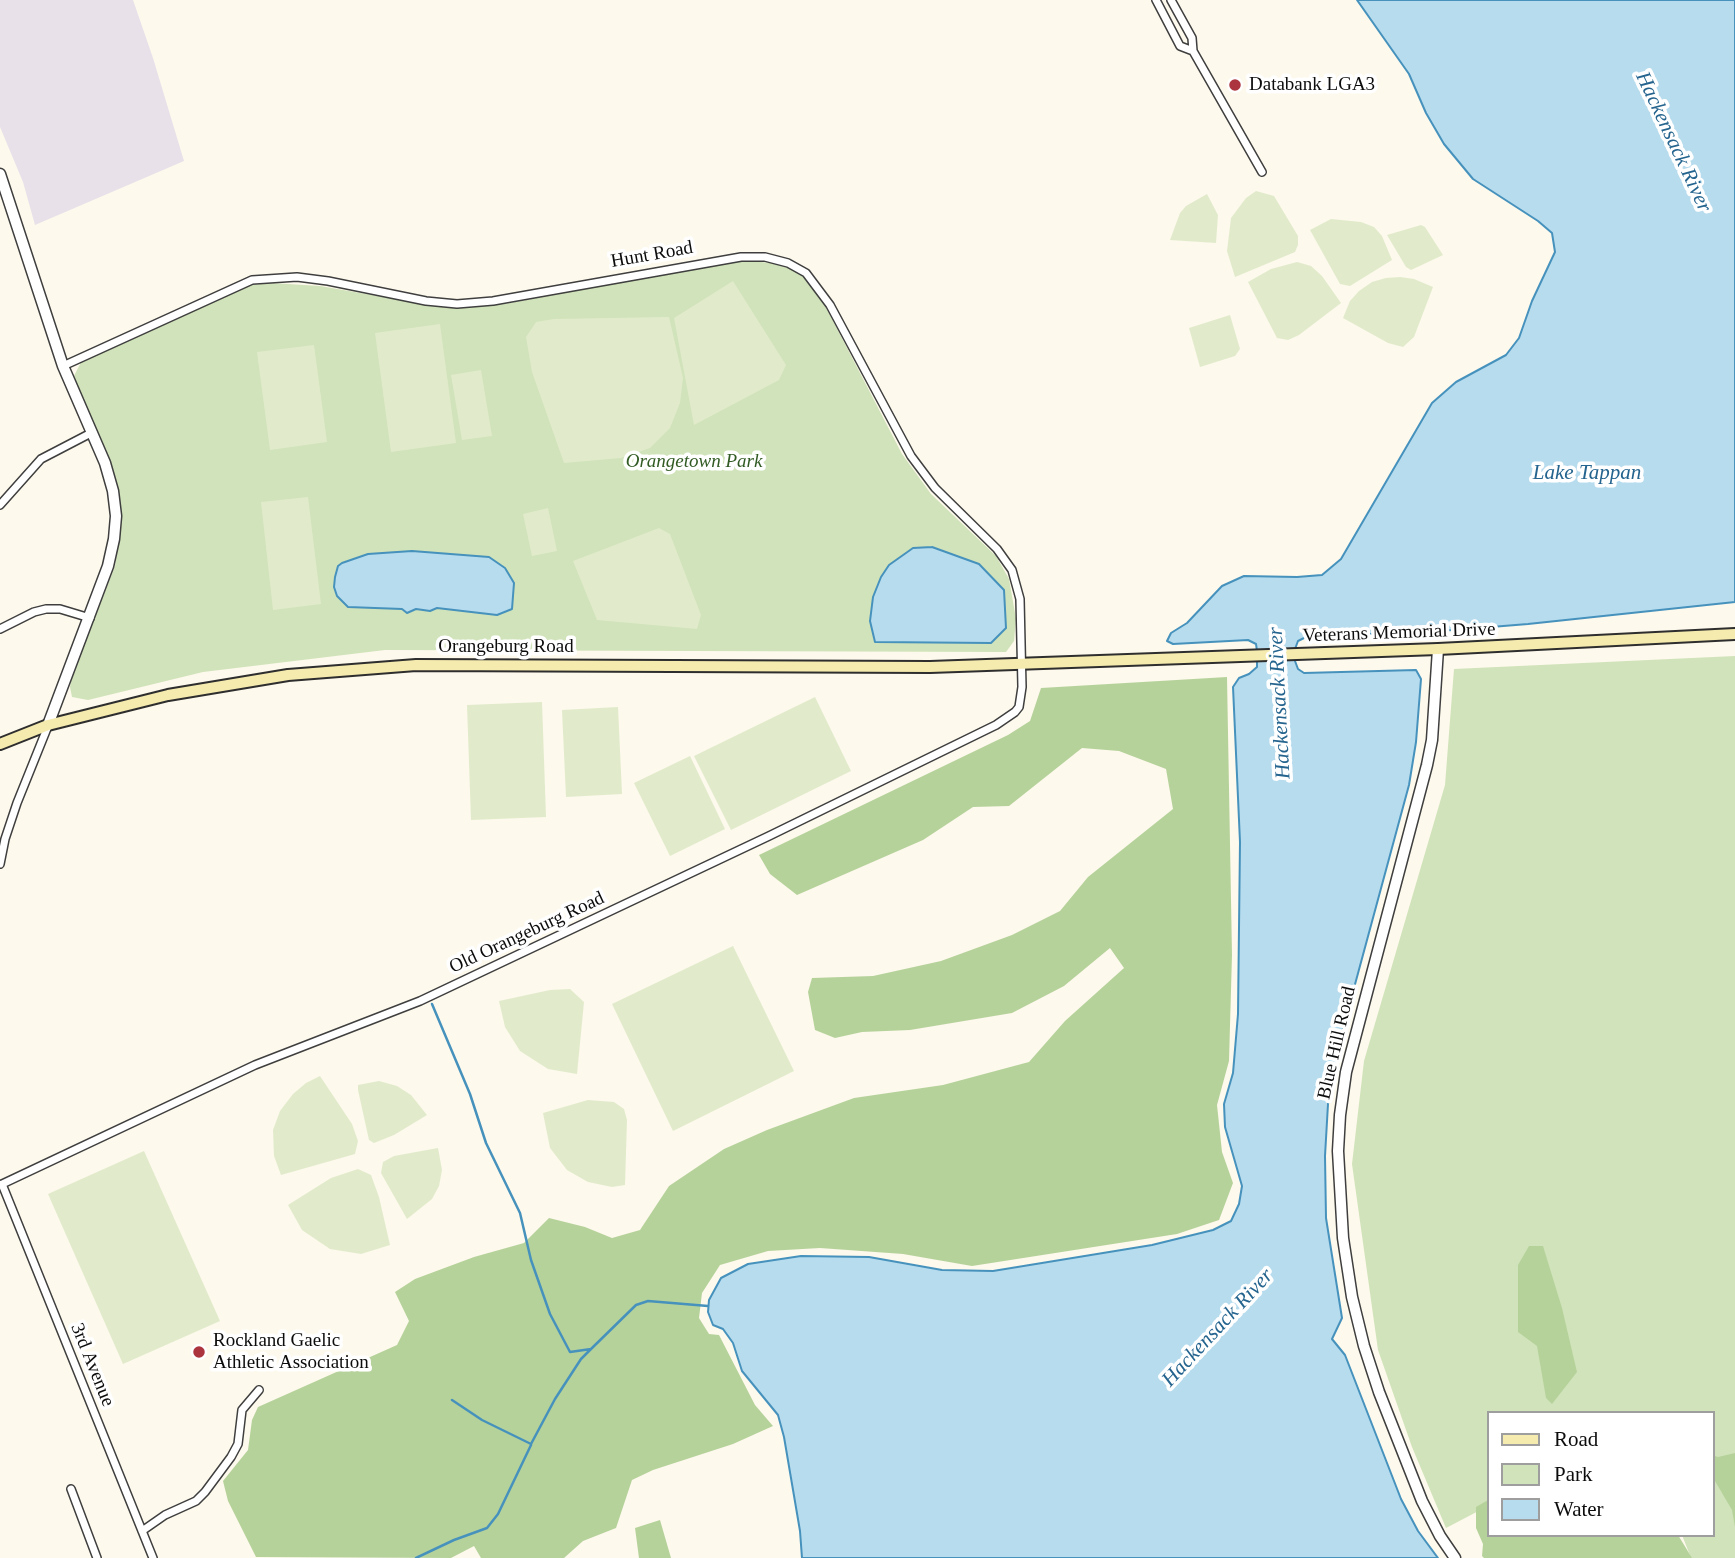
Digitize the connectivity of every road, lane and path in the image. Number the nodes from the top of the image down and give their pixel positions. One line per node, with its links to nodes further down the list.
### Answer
1 (1156, 0): 3 (street)
2 (1171, 0): 3 (street)
3 (1193, 51): 4 (street)
4 (1262, 172)
5 (0, 174): 6 (street)
6 (63, 366): 7 (street); 13 (street, Hunt Road)
7 (91, 433): 8 (street); 9 (street)
8 (0, 505)
9 (90, 618): 10 (street); 14 (street)
10 (0, 629)
11 (1735, 634): 12 (main road, Veterans Memorial Drive)
12 (1438, 649): 13 (main road, Veterans Memorial Drive); 23 (street, Blue Hill Road)
13 (1022, 665): 14 (main road, Orangeburg Road); 17 (street, Old Orangeburg Road)
14 (48, 725): 15 (main road, Orangeburg Road); 16 (street)
15 (0, 744)
16 (0, 864)
17 (1, 1184): 20 (street, 3rd Avenue)
18 (259, 1390): 20 (street)
19 (71, 1489): 21 (street)
20 (142, 1531): 22 (street, 3rd Avenue)
21 (97, 1558)
22 (153, 1558)
23 (1455, 1558)

